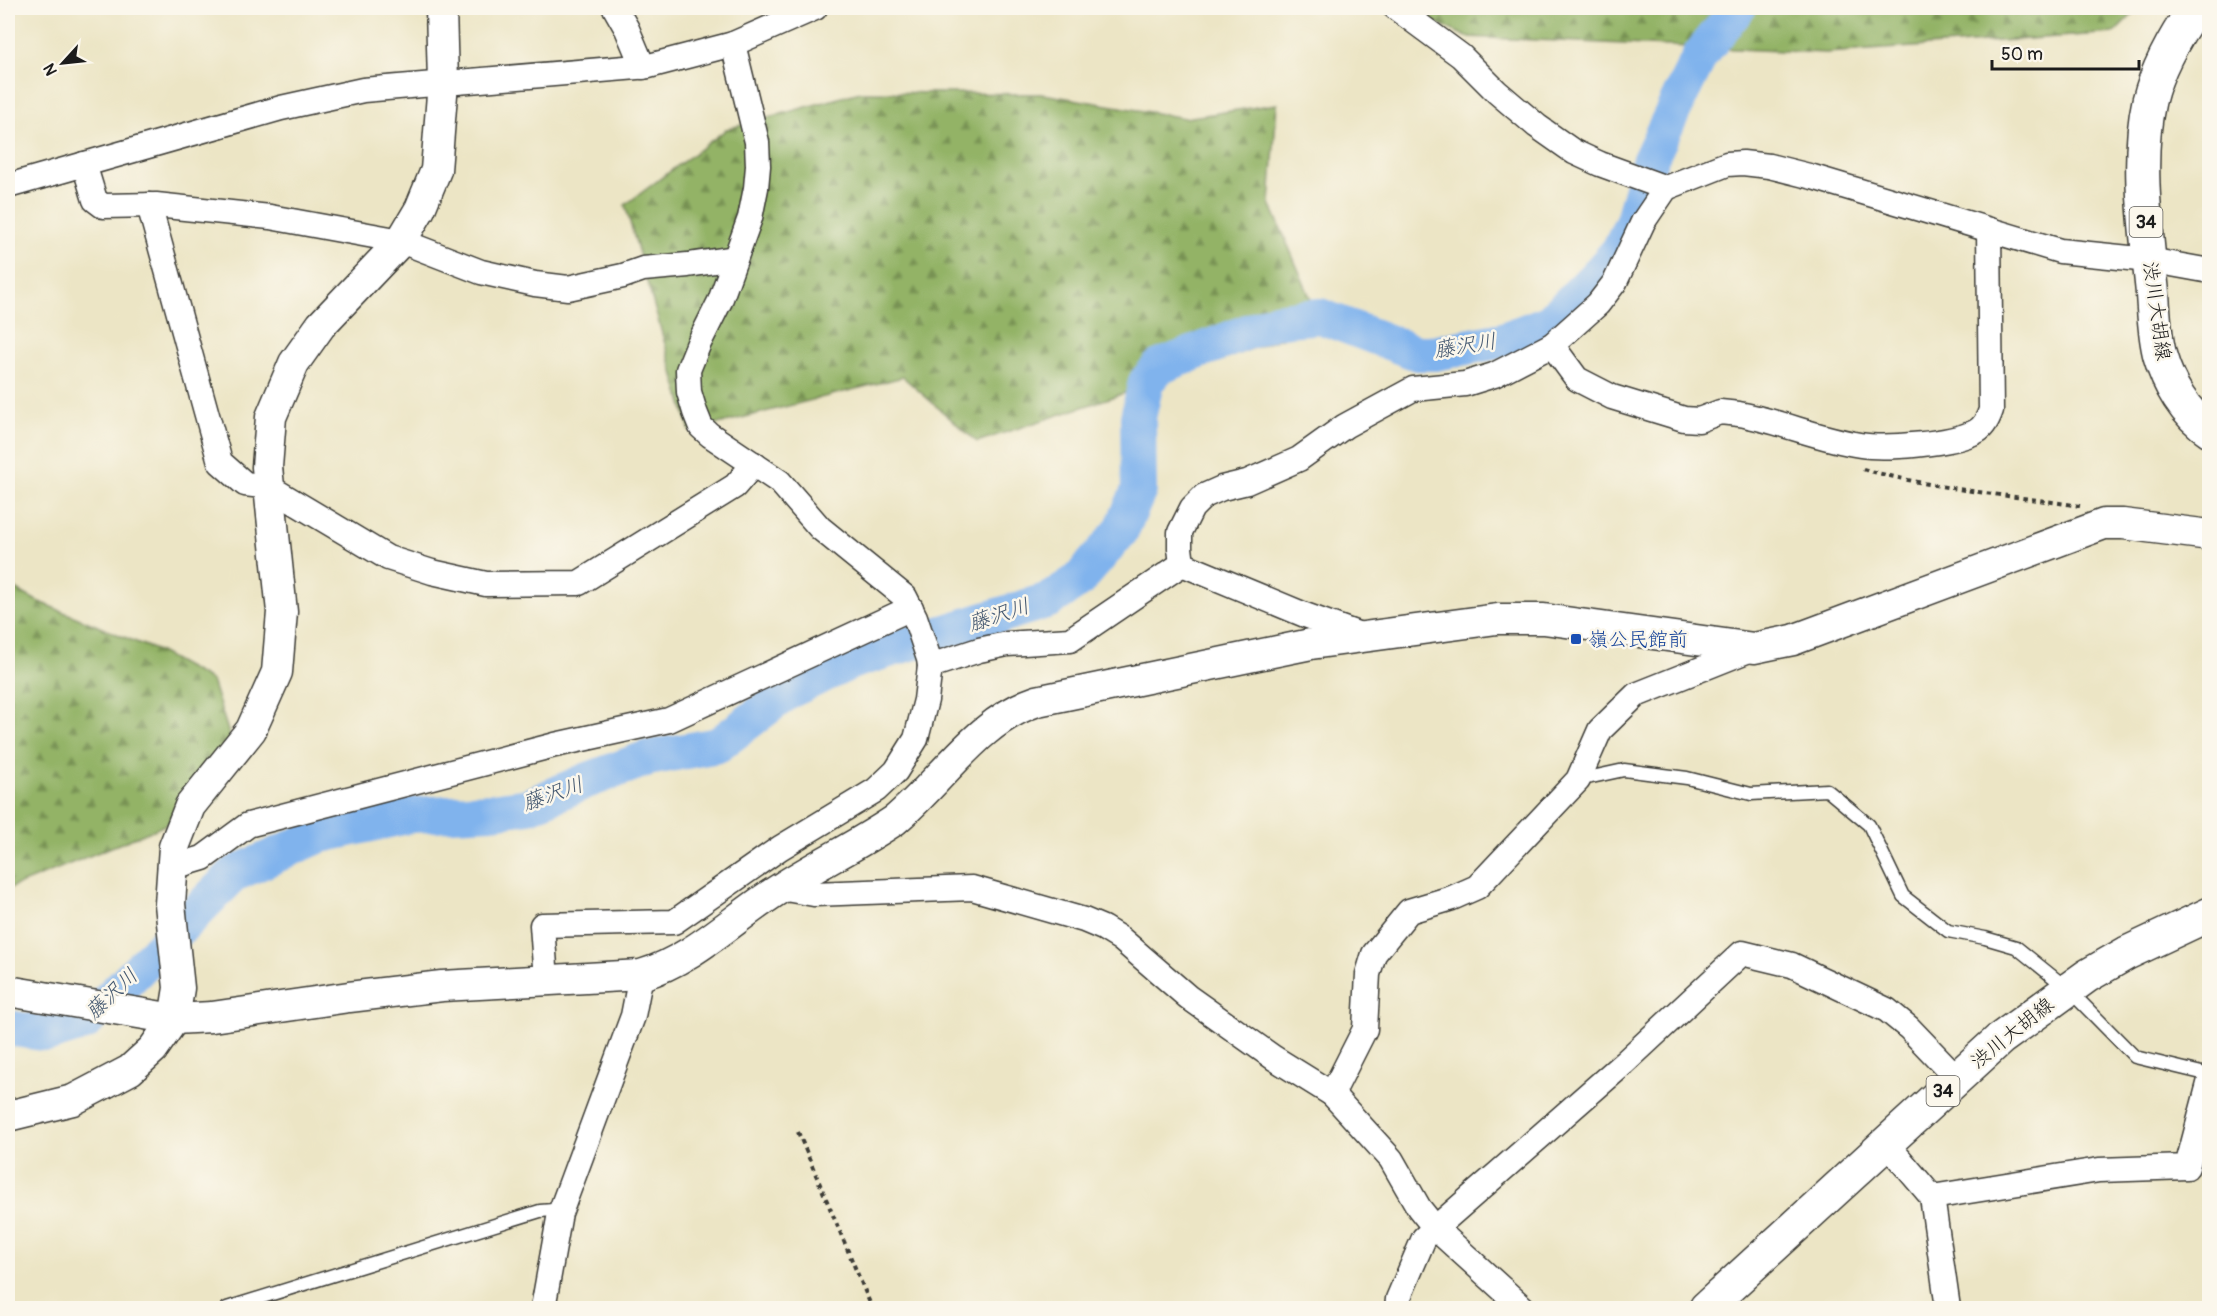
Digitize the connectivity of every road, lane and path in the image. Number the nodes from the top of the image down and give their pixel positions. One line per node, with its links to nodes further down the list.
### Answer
1 (441, 8): 8 (street)
2 (615, 8): 7 (street)
3 (815, 8): 6 (street)
4 (1396, 8): 11 (street)
5 (2195, 8): 16 (main road, 渋川大胡線 / 34)
6 (732, 44): 7 (street); 15 (street)
7 (643, 67): 8 (street)
8 (443, 82): 9 (street); 14 (street)
9 (84, 164): 10 (street); 12 (street)
10 (8, 186)
11 (1666, 188): 13 (street); 18 (street)
12 (149, 205): 14 (street); 22 (street)
13 (1989, 230): 16 (street); 18 (street)
14 (401, 241): 15 (street); 22 (street)
15 (735, 258): 20 (street)
16 (2149, 260): 17 (street); 19 (main road, 渋川大胡線 / 34)
17 (2210, 271)
18 (1552, 345): 25 (street)
19 (2210, 430)
20 (754, 464): 22 (street); 26 (street)
21 (1862, 468): 23 (path)
22 (269, 487): 31 (street)
23 (2104, 524): 24 (street); 28 (street)
24 (2210, 535)
25 (1182, 564): 27 (street); 29 (street)
26 (913, 613): 29 (street); 31 (street)
27 (1364, 637): 28 (street); 32 (street)
28 (1754, 648): 30 (street)
29 (929, 662): 35 (street)
30 (1578, 780): 36 (lane); 41 (street)
31 (172, 881): 38 (street)
32 (780, 888): 34 (street); 41 (street)
33 (2210, 914): 36 (main road, 渋川大胡線 / 34)
34 (641, 975): 35 (street); 46 (street)
35 (546, 980): 38 (street)
36 (2068, 989): 39 (lane); 40 (main road, 渋川大胡線 / 34)
37 (8, 991): 38 (street)
38 (161, 1017): 42 (street)
39 (2210, 1077): 45 (street)
40 (1957, 1078): 44 (main road, 渋川大胡線 / 34); 47 (street)
41 (1332, 1094): 47 (street)
42 (8, 1116)
43 (798, 1132): 50 (path)
44 (1886, 1143): 45 (street); 53 (main road, 渋川大胡線 / 34)
45 (1932, 1197): 54 (street)
46 (560, 1213): 48 (lane); 49 (street)
47 (1435, 1228): 51 (street); 52 (street)
48 (227, 1308)
49 (543, 1308)
50 (872, 1308)
51 (1396, 1308)
52 (1523, 1308)
53 (1706, 1308)
54 (1948, 1308)

